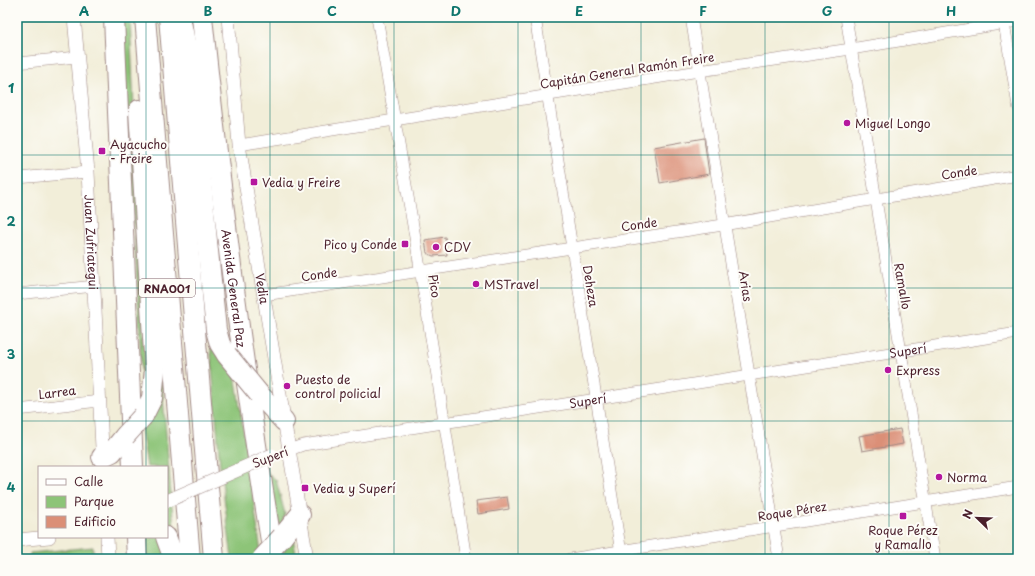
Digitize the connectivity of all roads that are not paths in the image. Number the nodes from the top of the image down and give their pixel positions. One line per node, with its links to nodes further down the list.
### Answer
1 (74, 17): 17 (street, Juan Zufriategui)
2 (108, 17): 19 (highway)
3 (114, 17): 19 (highway)
4 (145, 17): 44 (highway, bridge); 64 (highway, RNA001)
5 (169, 17): 59 (highway, RNA001)
6 (180, 17): 42 (highway, bridge)
7 (202, 17): 18 (highway, Avenida General Paz)
8 (207, 17): 18 (highway)
9 (228, 17): 25 (street, Vedia)
10 (377, 17): 24 (street, Pico)
11 (535, 17): 22 (street, Deheza)
12 (691, 17): 21 (street, Arias)
13 (846, 17): 16 (street, Ramallo)
14 (1004, 20): 15 (street, Capitán General Ramón Freire); 16 (street, Capitán General Ramón Freire); 23 (street)
15 (1018, 21)
16 (851, 49): 21 (street, Capitán General Ramón Freire); 29 (street, Ramallo)
17 (77, 57): 20 (street); 26 (street, Juan Zufriategui)
18 (206, 59): 66 (highway, Avenida General Paz)
19 (115, 62): 44 (highway)
20 (17, 63)
21 (699, 71): 22 (street, Capitán General Ramón Freire); 30 (street, Arias)
22 (549, 96): 24 (street, Capitán General Ramón Freire); 31 (street, Deheza)
23 (1018, 106)
24 (395, 121): 25 (street, Capitán General Ramón Freire); 32 (street, Pico)
25 (239, 145): 35 (street, Vedia)
26 (88, 172): 28 (street); 33 (street, Juan Zufriategui)
27 (1018, 175): 29 (street, Conde)
28 (17, 178)
29 (875, 198): 30 (street, Conde); 37 (street, Ramallo)
30 (724, 225): 31 (street, Conde); 38 (street, Arias)
31 (572, 247): 32 (street, Conde); 39 (street, Deheza)
32 (420, 272): 35 (street, Conde); 43 (street, Pico)
33 (94, 286): 34 (street); 40 (street, Juan Zufriategui)
34 (17, 294)
35 (264, 295): 42 (street, Vedia)
36 (1018, 333): 37 (street, Superí)
37 (902, 351): 38 (street, Superí); 51 (street, Ramallo)
38 (748, 376): 39 (street, Superí); 53 (street, Arias)
39 (595, 399): 43 (street, Superí); 60 (street, Deheza)
40 (100, 400): 41 (street, Larrea); 46 (street, Juan Zufriategui)
41 (17, 410)
42 (284, 421): 45 (street, Vedia)
43 (443, 424): 45 (street, Superí); 68 (street, Pico)
44 (128, 436): 46 (highway); 47 (highway); 48 (highway)
45 (289, 450): 50 (street, Superí, bridge); 52 (street, Vedia)
46 (102, 462)
47 (133, 466)
48 (139, 466)
49 (1018, 487): 51 (street, Roque Pérez)
50 (168, 501)
51 (926, 502): 53 (street, Roque Pérez); 71 (street, Ramallo)
52 (300, 515): 65 (highway, bridge); 67 (street, Vedia)
53 (773, 527): 60 (street, Roque Pérez); 70 (street, Arias)
54 (38, 538): 58 (street)
55 (107, 538): 61 (street)
56 (136, 538): 62 (highway)
57 (166, 538): 63 (highway)
58 (17, 540)
59 (214, 555)
60 (621, 555): 69 (street, Roque Pérez)
61 (108, 559)
62 (136, 559)
63 (174, 559)
64 (190, 559)
65 (262, 559)
66 (274, 559)
67 (307, 559)
68 (466, 559)
69 (570, 559)
70 (779, 559)
71 (935, 559)

